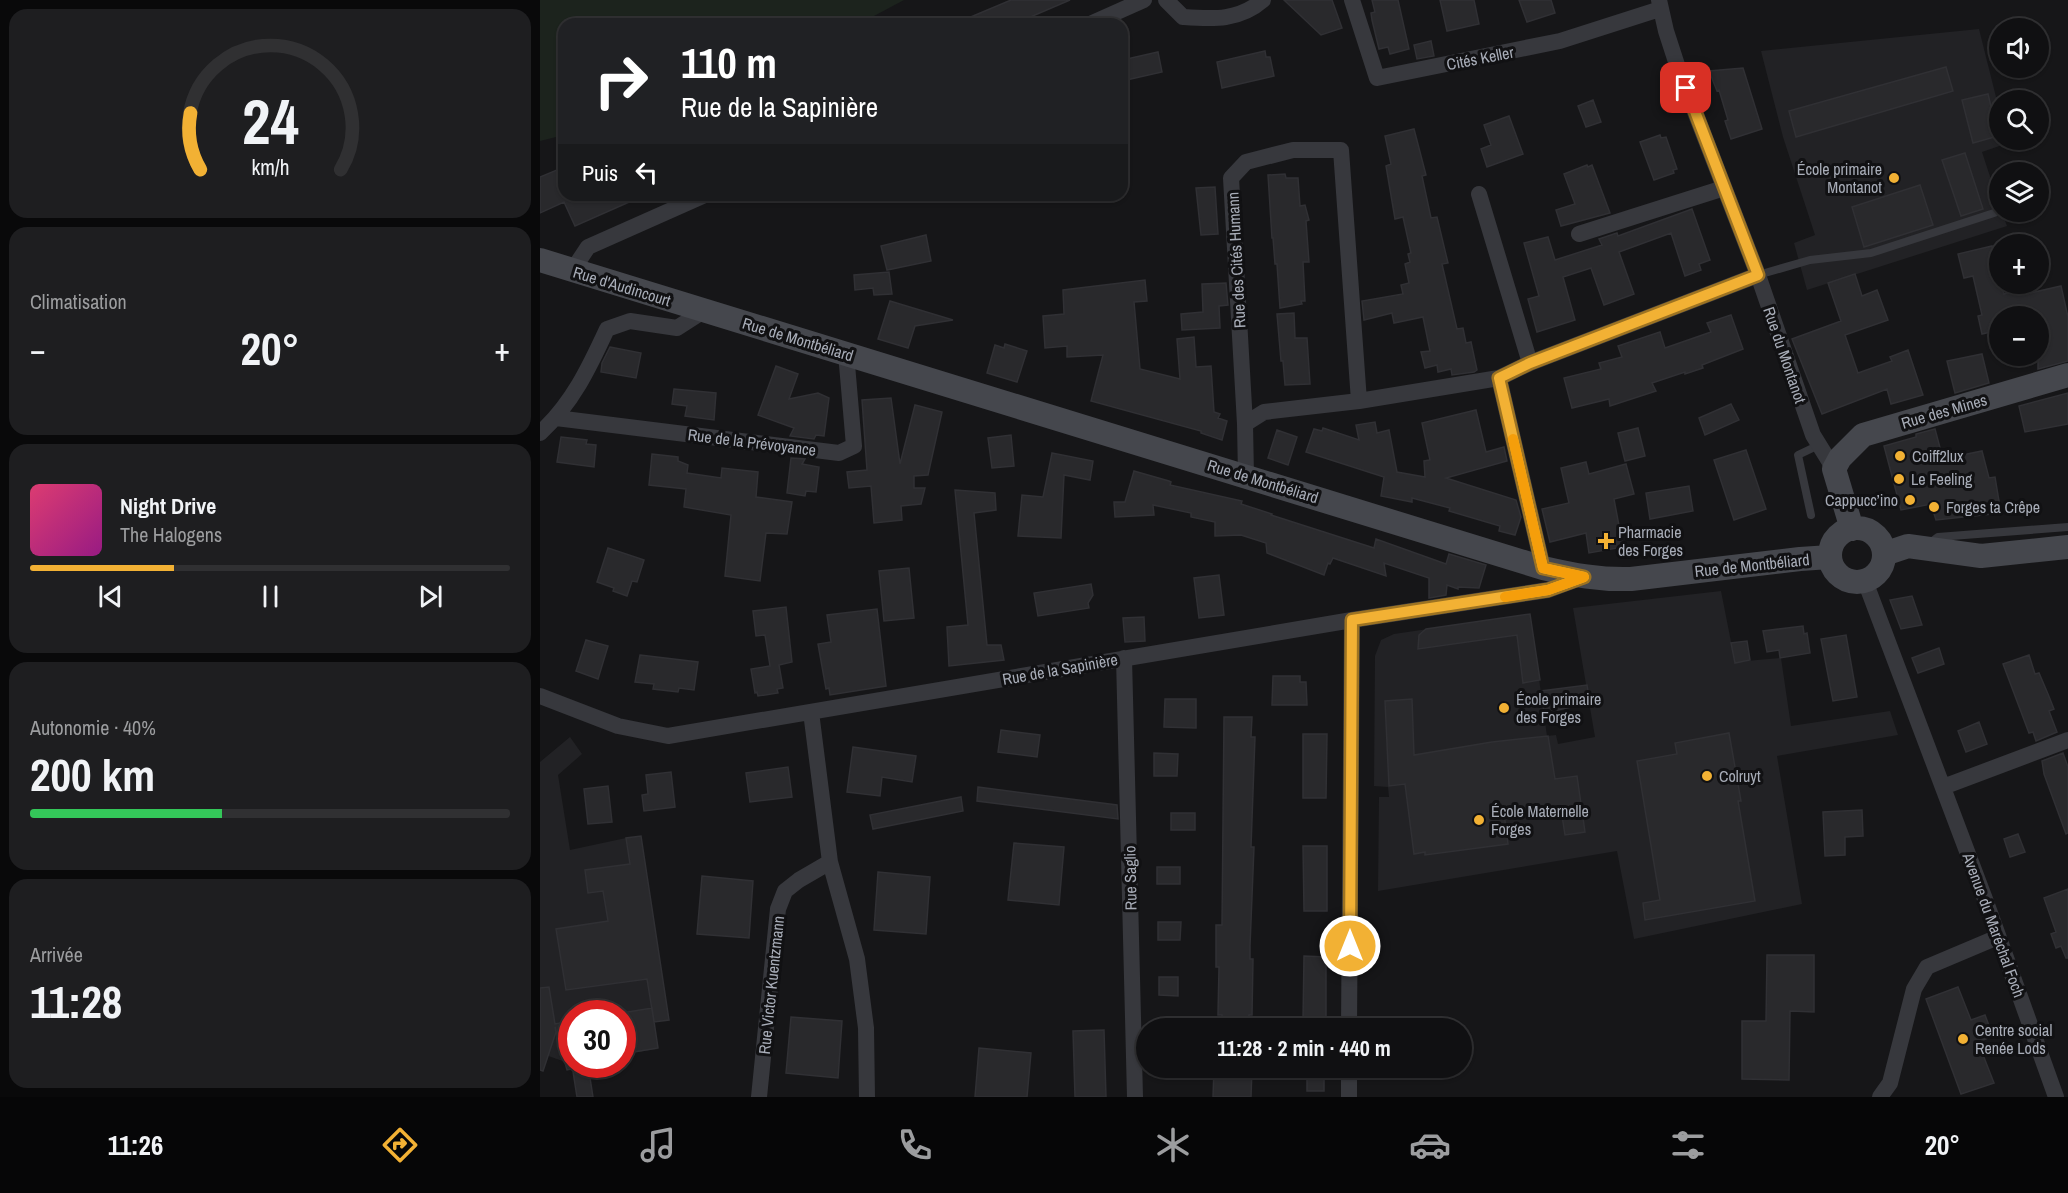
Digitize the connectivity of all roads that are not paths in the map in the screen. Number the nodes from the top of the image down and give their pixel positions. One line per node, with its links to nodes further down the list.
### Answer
1 (1144, 0): 6 (street)
2 (1166, 0): 3 (street)
3 (1263, 0)
4 (1352, 0): 5 (street, Cités Keller)
5 (1660, 5): 7 (street, Rue du Montanot)
6 (1104, 18)
7 (1724, 188): 11 (street); 14 (street, Rue du Montanot)
8 (1479, 194): 17 (street)
9 (692, 201): 13 (street)
10 (1989, 215): 14 (lane)
11 (1579, 234)
12 (540, 260): 13 (street, Rue d'Audincourt)
13 (572, 271): 15 (street, Rue d'Audincourt)
14 (1758, 275): 17 (street); 24 (street, Rue du Montanot)
15 (705, 310): 16 (street, Rue de Montbéliard); 21 (street)
16 (846, 354): 21 (street, Rue de la Prévoyance); 26 (street, Rue de Montbéliard)
17 (1530, 363): 19 (street)
18 (2068, 375): 25 (street, Rue des Mines)
19 (1499, 378): 20 (street); 34 (street)
20 (1359, 401): 22 (street); 22 (street, Rue des Cités Humann)
21 (556, 418): 23 (street)
22 (1245, 424): 26 (street, Rue des Cités Humann)
23 (540, 433)
24 (1819, 445): 25 (street, Rue du Montanot); 27 (lane)
25 (1834, 469): 29 (street)
26 (1246, 476): 34 (street, Rue de Montbéliard)
27 (1811, 515)
28 (2068, 527): 31 (lane)
29 (1852, 529): 32 (street); 33 (street)
30 (2068, 547): 31 (street)
31 (1924, 548): 32 (street)
32 (1884, 554): 36 (street)
33 (1830, 557): 35 (street, Rue de Montbéliard); 36 (street)
34 (1543, 568): 35 (street, Rue de Montbéliard)
35 (1584, 577): 37 (street, Rue de la Sapinière)
36 (1865, 581): 42 (street, Avenue du Maréchal Foch)
37 (1352, 620): 38 (street, Rue de la Sapinière); 45 (street)
38 (1124, 658): 40 (street, Rue de la Sapinière); 49 (street, Rue Saglio)
39 (540, 696): 40 (street, Rue de la Sapinière)
40 (811, 712): 43 (street)
41 (2068, 740): 42 (street)
42 (1944, 787): 44 (street, Avenue du Maréchal Foch)
43 (830, 862): 47 (street, Rue Victor Kuentzmann); 48 (street)
44 (1998, 937): 51 (street); 52 (street, Avenue du Maréchal Foch)
45 (1349, 1018)
46 (1349, 1078): 50 (street)
47 (759, 1097)
48 (867, 1097)
49 (1135, 1097)
50 (1349, 1097)
51 (1880, 1097)
52 (2056, 1097)

